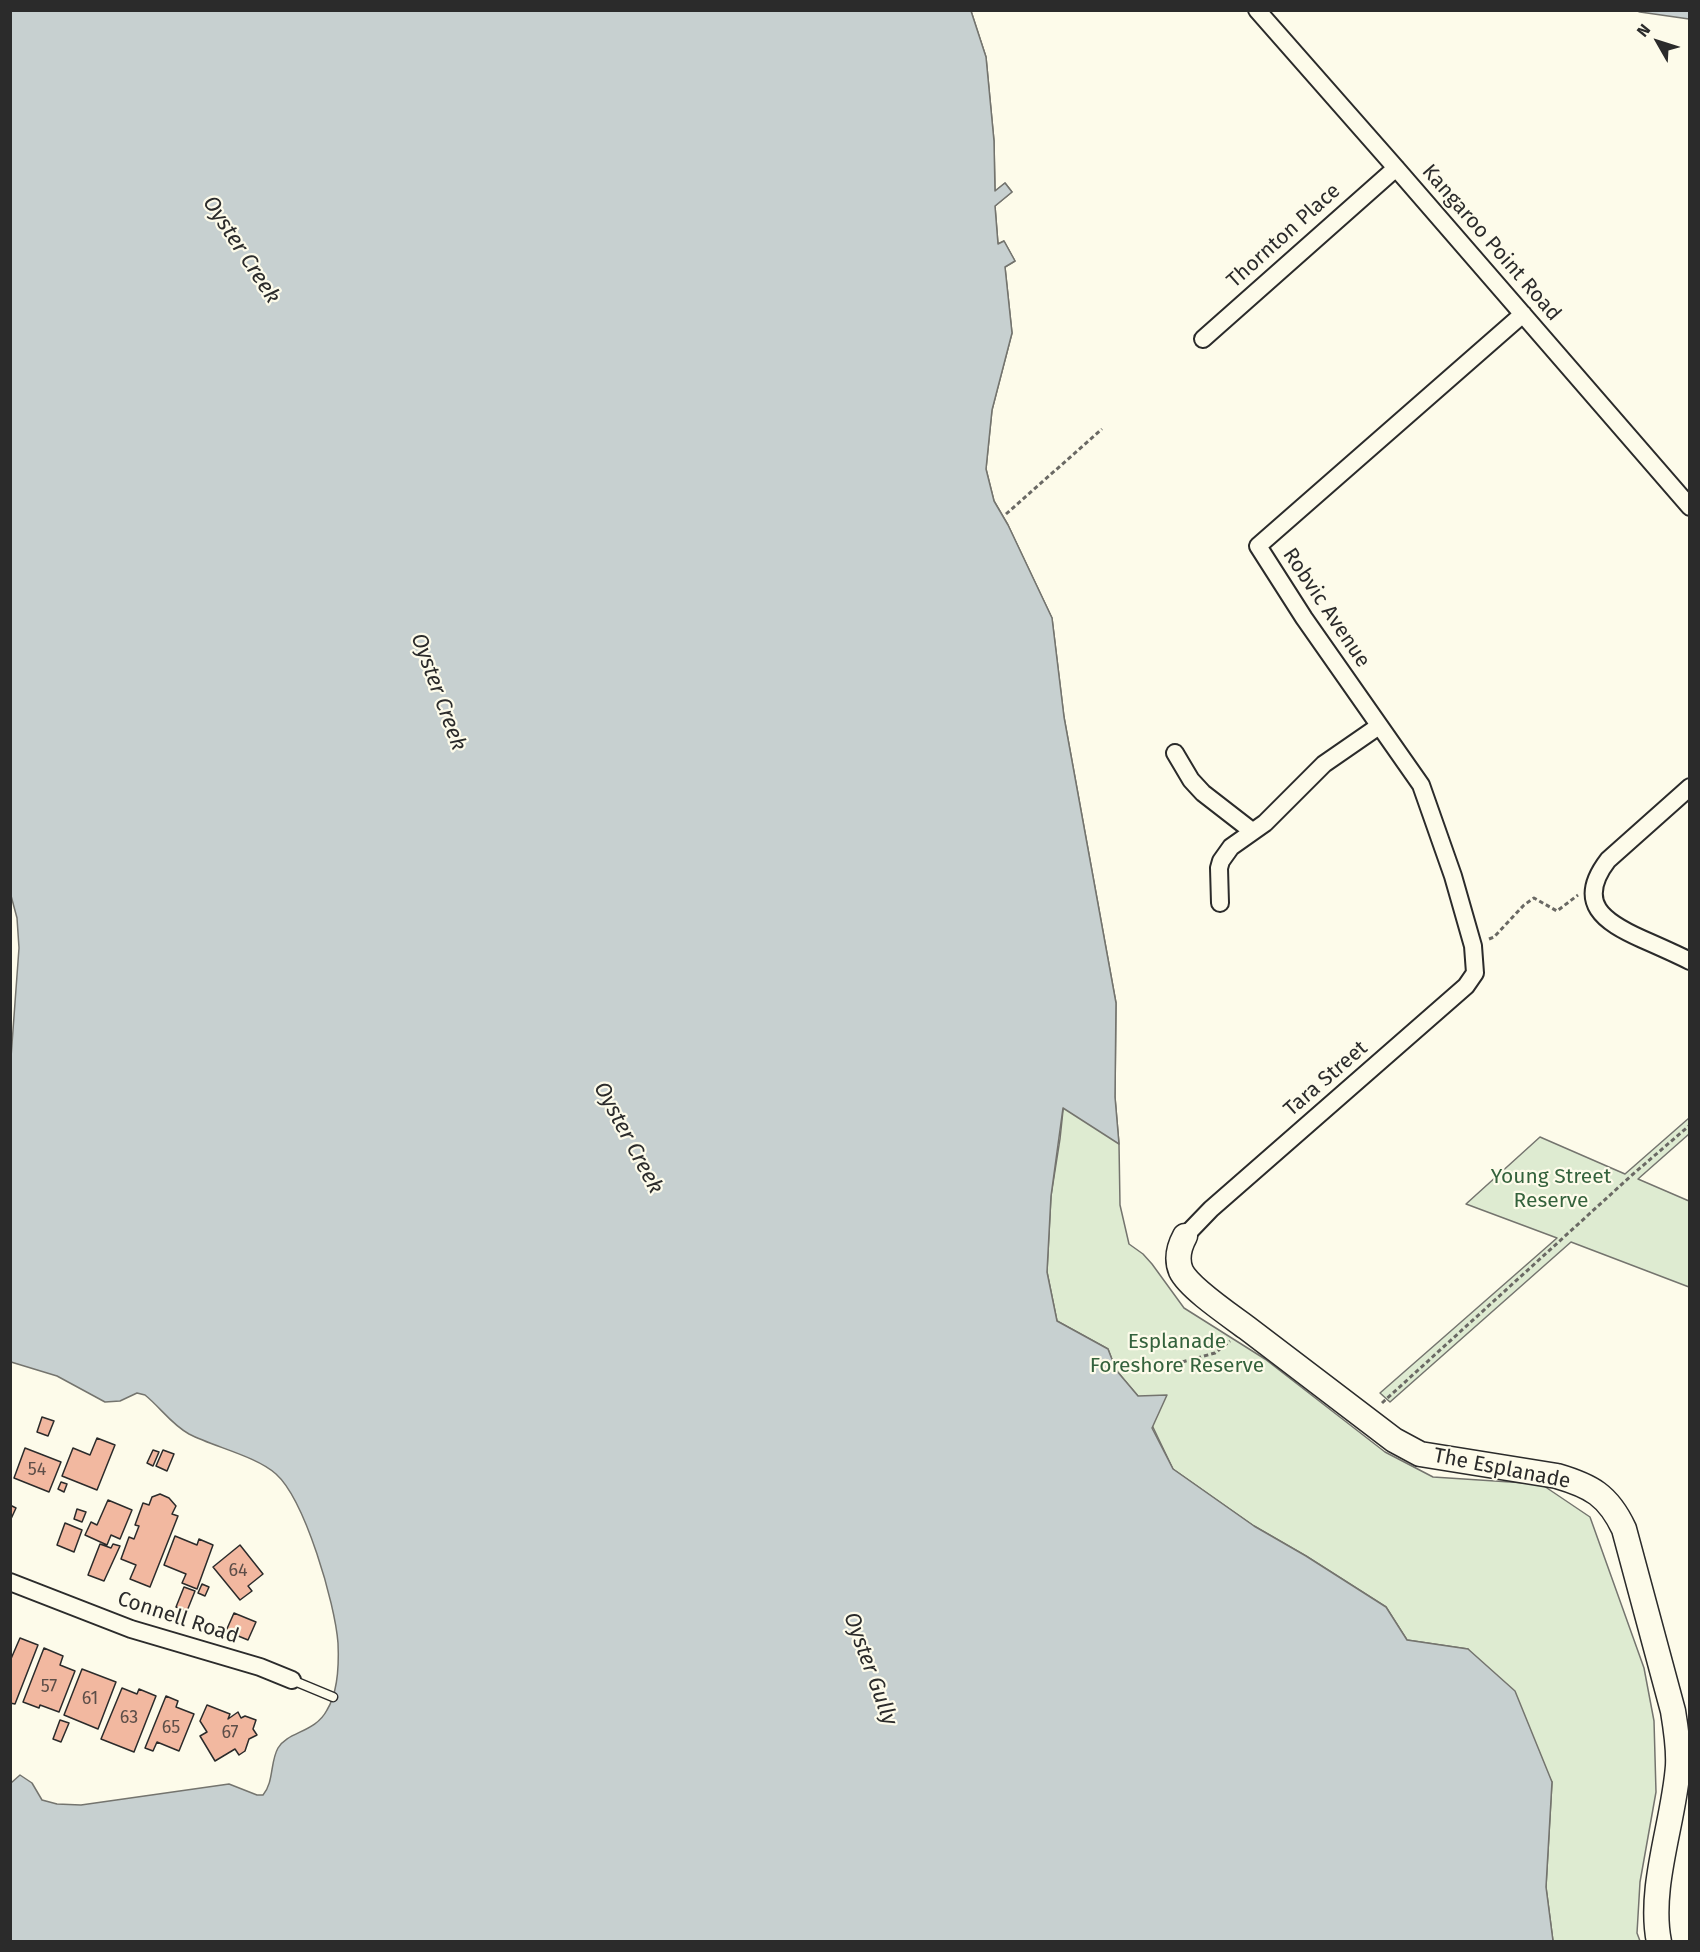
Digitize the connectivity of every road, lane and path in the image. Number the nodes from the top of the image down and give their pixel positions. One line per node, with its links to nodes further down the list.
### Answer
1 (1257, 10): 2 (street, Kangaroo Point Road)
2 (1396, 168): 3 (street, Kangaroo Point Road); 4 (street, Thornton Place)
3 (1522, 314): 6 (street, Kangaroo Point Road); 8 (street, Robvic Avenue)
4 (1203, 339)
5 (1102, 429): 7 (path)
6 (1689, 507)
7 (1006, 514)
8 (1379, 726): 11 (street); 14 (street, Robvic Avenue)
9 (1175, 753): 11 (street)
10 (1689, 787): 12 (street)
11 (1252, 831): 13 (street)
12 (1596, 881): 14 (path); 15 (street)
13 (1220, 903)
14 (1473, 946): 17 (street, Tara Street)
15 (1689, 961)
16 (1689, 1125): 20 (path)
17 (1185, 1236): 24 (street, The Esplanade)
18 (1215, 1353): 19 (path)
19 (1175, 1364)
20 (1386, 1399)
21 (10, 1582): 22 (street, Connell Road)
22 (292, 1680): 23 (lane, Connell Road)
23 (333, 1697)
24 (1659, 1941)

